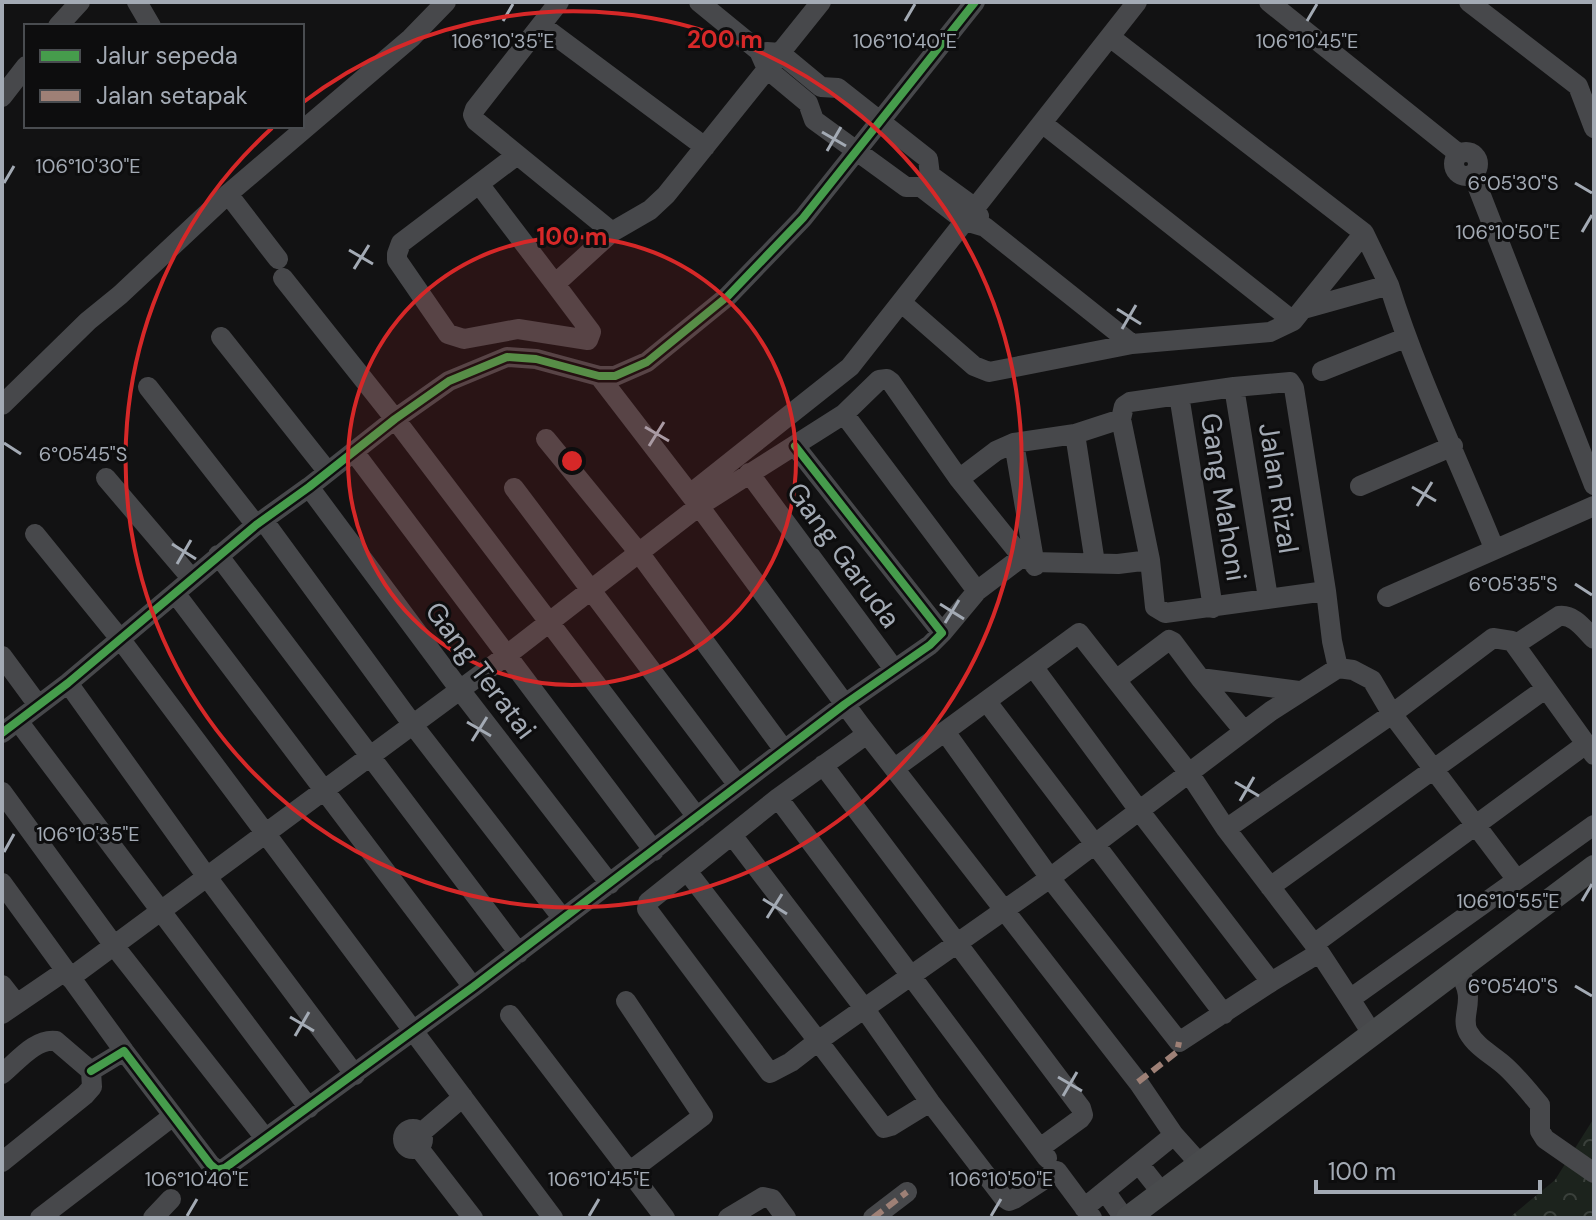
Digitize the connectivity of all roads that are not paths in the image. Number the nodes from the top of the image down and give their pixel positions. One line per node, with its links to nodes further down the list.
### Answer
1 (137, 2): 12 (street)
2 (446, 2): 28 (street)
3 (559, 2): 13 (street)
4 (699, 2): 15 (street)
5 (821, 2): 15 (street)
6 (975, 2): 20 (street)
7 (1137, 2): 14 (street)
8 (1269, 2): 58 (street)
9 (1469, 2): 17 (street)
10 (75, 3): 11 (street)
11 (59, 24)
12 (150, 24)
13 (541, 25): 23 (street); 25 (street)
14 (1110, 37): 21 (street); 31 (street)
15 (769, 58): 18 (street); 23 (street)
16 (24, 69): 19 (street)
17 (1586, 80): 22 (street)
18 (814, 95): 20 (street); 24 (street)
19 (2, 97)
20 (881, 123): 24 (street); 26 (street)
21 (1042, 123): 29 (street); 35 (street)
22 (1594, 128)
23 (705, 147): 30 (street)
24 (858, 152): 26 (street); 40 (street)
25 (517, 155): 27 (street); 30 (street)
26 (926, 181): 29 (street)
27 (479, 184): 32 (street); 32 (street)
28 (228, 194): 44 (street); 46 (street)
29 (975, 219): 34 (street); 38 (street)
30 (612, 232): 32 (street)
31 (1364, 233): 33 (street); 35 (street)
32 (555, 284)
33 (1389, 285): 35 (street); 37 (street)
34 (902, 303): 38 (street); 62 (street)
35 (1298, 315): 38 (street)
36 (221, 337): 54 (street)
37 (1405, 338): 39 (street); 52 (street)
38 (1132, 344)
39 (1322, 371)
40 (599, 376): 46 (street); 62 (street)
41 (148, 387): 64 (street)
42 (1234, 387): 43 (street); 75 (street); 78 (street, Jalan Rizal)
43 (1179, 395): 47 (street); 79 (street, Gang Mahoni)
44 (2, 405)
45 (844, 414): 51 (street); 57 (street); 74 (street)
46 (395, 419): 53 (street); 80 (street)
47 (1121, 419): 48 (street); 69 (street)
48 (1075, 434): 50 (street); 71 (street)
49 (546, 439): 67 (street)
50 (1014, 443): 57 (street); 70 (street)
51 (795, 446): 55 (street); 81 (street)
52 (1453, 446): 59 (street); 66 (street)
53 (354, 452): 54 (street); 85 (street)
54 (328, 472): 60 (street)
55 (749, 473): 62 (street); 89 (street, Gang Garuda)
56 (106, 478): 72 (street)
57 (959, 479): 70 (street)
58 (1594, 485)
59 (1360, 486)
60 (309, 487): 64 (street); 94 (street, Gang Teratai)
61 (514, 488): 73 (street)
62 (694, 500): 67 (street); 99 (street)
63 (1594, 506): 66 (street)
64 (259, 523): 68 (street); 100 (street)
65 (35, 534): 83 (street)
66 (1494, 548): 77 (street)
67 (640, 554): 73 (street); 104 (street)
68 (218, 555): 72 (street); 106 (street)
69 (1150, 560): 71 (street); 79 (street)
70 (1030, 562): 71 (street); 74 (street)
71 (1095, 563)
72 (192, 579): 76 (street)
73 (592, 589): 80 (street); 111 (street)
74 (977, 591): 81 (street)
75 (1326, 591): 78 (street); 87 (street)
76 (175, 593): 83 (street); 112 (street)
77 (1387, 597)
78 (1268, 598): 79 (street)
79 (1213, 608)
80 (549, 623): 85 (street); 116 (street)
81 (942, 633): 89 (street)
82 (1594, 639): 84 (street)
83 (121, 640): 92 (street); 120 (street)
84 (1515, 645): 93 (street); 98 (street)
85 (507, 655): 94 (street); 123 (street)
86 (2, 656): 97 (street)
87 (1335, 657): 95 (street); 98 (street)
88 (1034, 668): 91 (street); 96 (street); 115 (street)
89 (894, 669): 99 (street)
90 (1200, 678): 91 (street); 95 (street); 102 (street)
91 (1116, 680): 110 (street)
92 (68, 683): 97 (street); 126 (street)
93 (1545, 689): 105 (street); 109 (street)
94 (460, 690): 100 (street); 130 (street, Gang Teratai)
95 (1299, 691): 102 (street)
96 (987, 702): 103 (street); 122 (street)
97 (38, 705): 101 (street)
98 (1392, 714): 109 (street); 119 (street)
99 (856, 718): 104 (street); 107 (street); 108 (street)
100 (413, 725): 106 (street); 134 (street)
101 (10, 727): 133 (street)
102 (1244, 731): 110 (street)
103 (946, 733): 108 (street); 127 (street)
104 (784, 750): 111 (street)
105 (1590, 750): 117 (street)
106 (369, 758): 112 (street); 138 (street)
107 (823, 765): 114 (street); 135 (street)
108 (895, 768): 132 (street)
109 (1435, 768): 117 (street); 131 (street)
110 (1189, 773): 115 (street); 119 (street)
111 (737, 784): 116 (street)
112 (325, 791): 120 (street); 144 (street)
113 (2, 792): 136 (street)
114 (778, 798): 121 (street); 141 (street)
115 (1138, 809): 122 (street); 142 (street)
116 (697, 817): 123 (street)
117 (1477, 824): 128 (street); 137 (street)
118 (1594, 825): 128 (street)
119 (1226, 829): 131 (street)
120 (266, 834): 126 (street); 152 (street)
121 (732, 835): 125 (street); 148 (street)
122 (1094, 844): 127 (street); 149 (street)
123 (654, 851): 130 (street)
124 (1594, 867): 139 (main road)
125 (687, 871): 153 (street); 153 (street)
126 (207, 877): 133 (street); 157 (street)
127 (1050, 878): 132 (street); 149 (street)
128 (1517, 880): 145 (street)
129 (2, 883): 140 (street)
130 (610, 884): 134 (street)
131 (1270, 887): 137 (street)
132 (1006, 910): 135 (street); 162 (street)
133 (162, 912): 136 (street); 160 (street)
134 (563, 919): 138 (street)
135 (957, 945): 141 (street); 164 (street)
136 (115, 947): 140 (street); 163 (street)
137 (1316, 948): 142 (street); 145 (street)
138 (519, 953): 144 (street)
139 (1458, 971): 151 (main road); 170 (street)
140 (68, 974): 147 (street); 154 (street)
141 (912, 976): 148 (street); 164 (street)
142 (1271, 982): 149 (street)
143 (2, 985): 147 (street)
144 (473, 987): 152 (street)
145 (1350, 999): 151 (street)
146 (626, 1001): 169 (street)
147 (9, 1008)
148 (864, 1008): 153 (street); 159 (street)
149 (1224, 1014)
150 (510, 1015): 169 (street)
151 (1373, 1035): 167 (main road)
152 (418, 1036): 157 (street); 158 (street)
153 (818, 1041): 159 (street)
154 (124, 1051): 155 (street); 161 (street)
155 (91, 1071): 156 (street); 165 (street)
156 (2, 1074)
157 (355, 1075): 160 (street)
158 (463, 1097): 178 (street); 179 (street)
159 (930, 1102): 168 (street)
160 (309, 1108): 163 (street)
161 (173, 1116): 163 (street); 176 (street)
162 (1174, 1135): 166 (street); 167 (street)
163 (265, 1138)
164 (1040, 1148): 168 (street)
165 (2, 1162)
166 (1139, 1164): 171 (street); 173 (street)
167 (1200, 1164): 173 (main road)
168 (1057, 1171): 175 (street)
169 (629, 1172): 180 (street)
170 (1594, 1173)
171 (1105, 1191): 175 (street); 184 (street)
172 (907, 1192): 183 (street)
173 (1162, 1193): 184 (main road)
174 (171, 1199): 177 (street)
175 (1088, 1213)
176 (53, 1214)
177 (153, 1218)
178 (473, 1218)
179 (553, 1218)
180 (665, 1218)
181 (728, 1218): 182 (street)
182 (786, 1218)
183 (873, 1218)
184 (1126, 1218)

